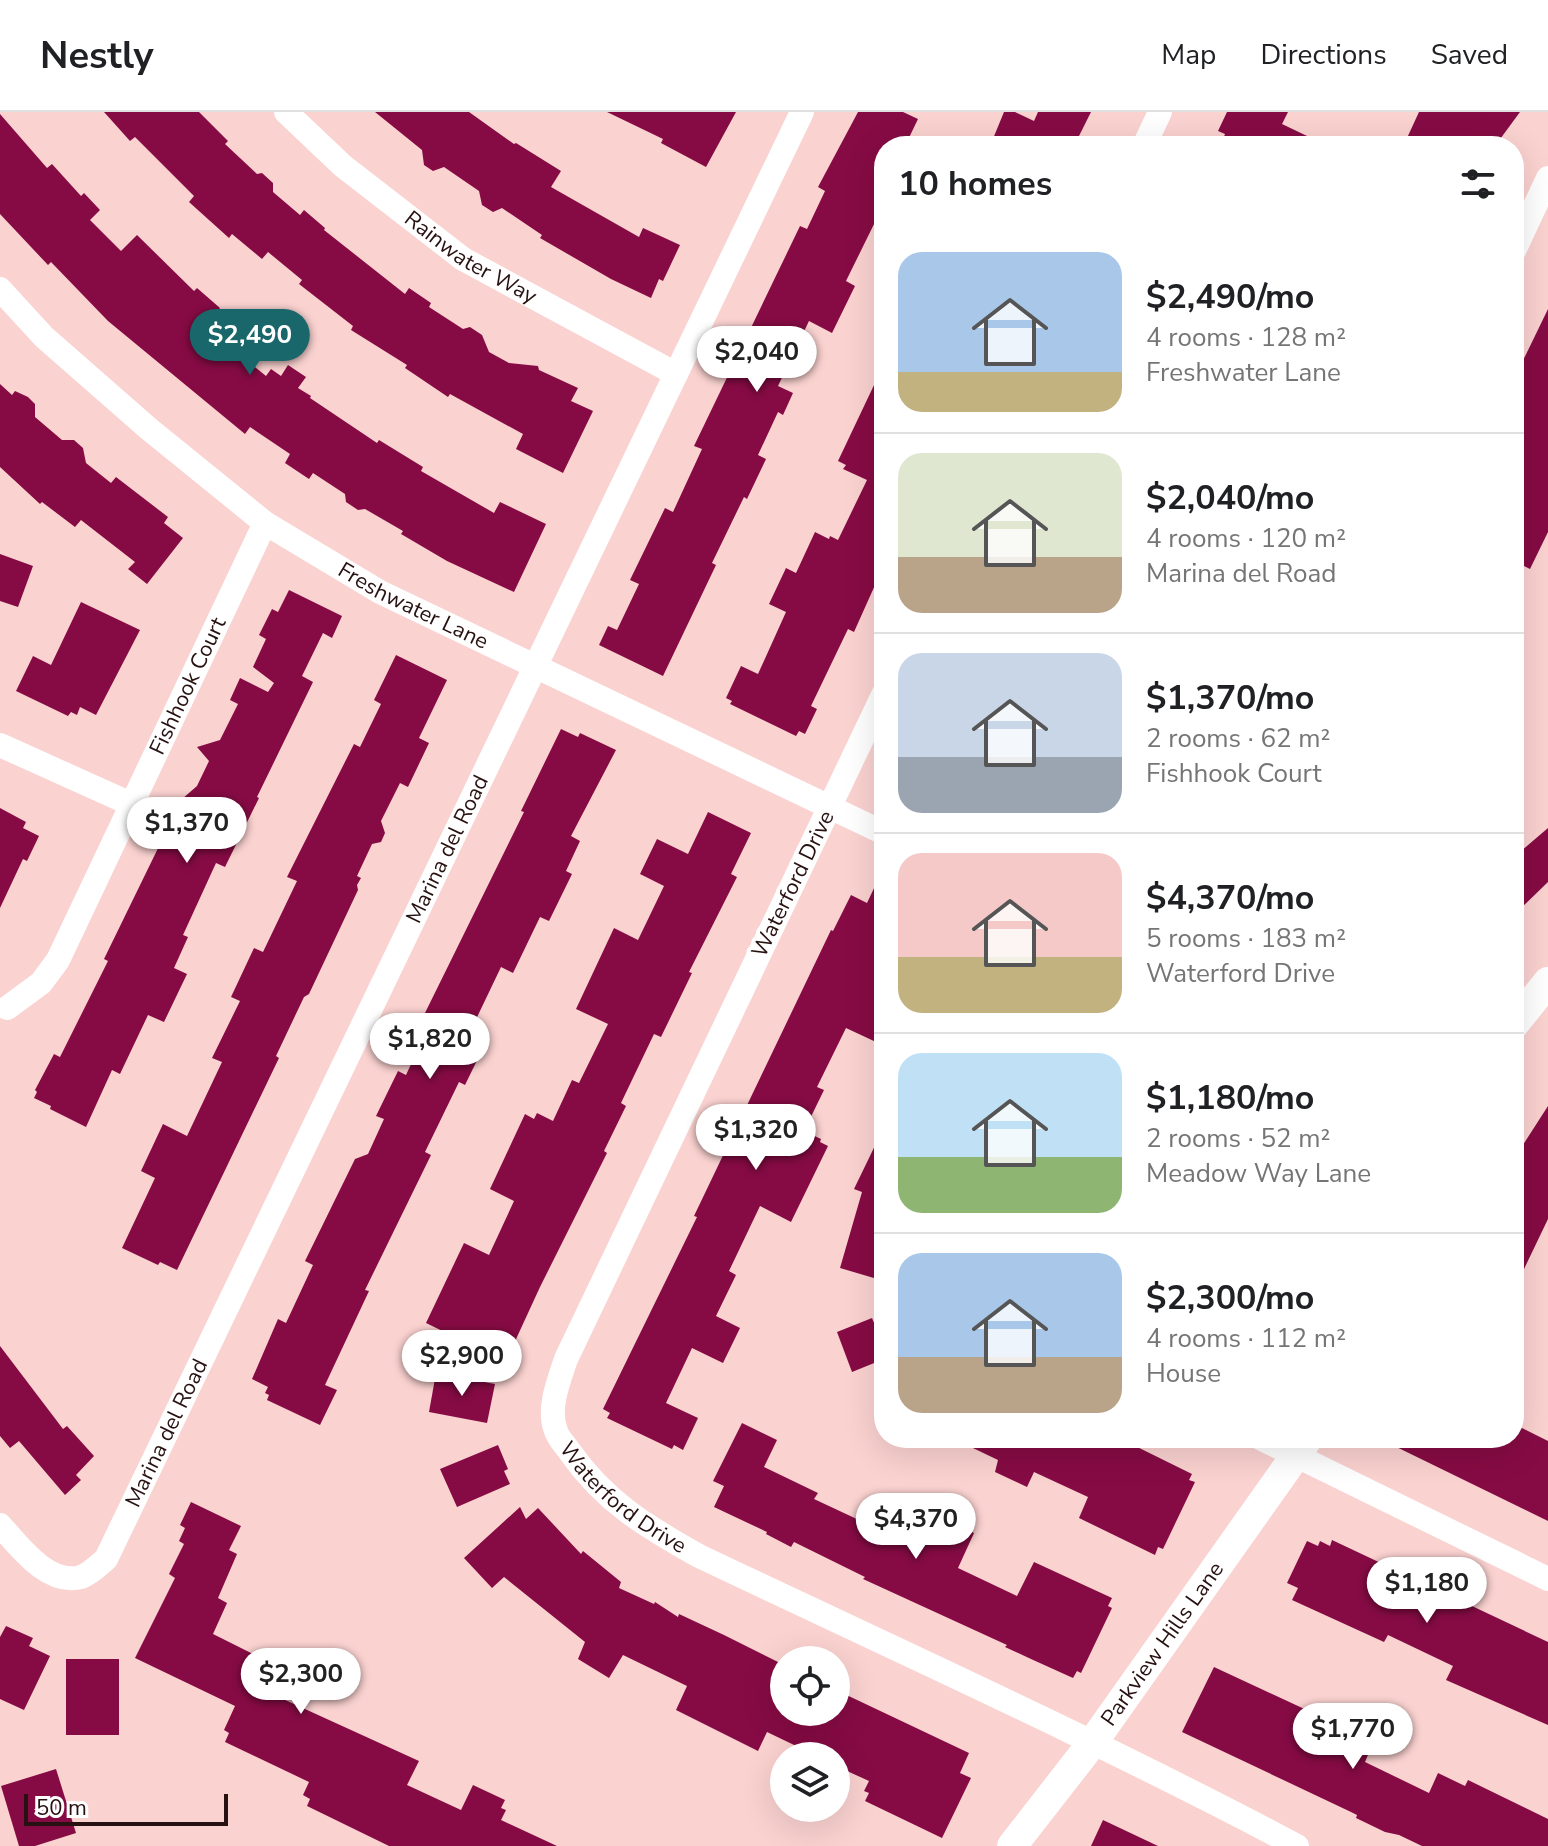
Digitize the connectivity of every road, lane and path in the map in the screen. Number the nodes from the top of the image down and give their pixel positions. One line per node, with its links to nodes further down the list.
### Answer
1 (286, 112): 8 (street, Rainwater Way)
2 (802, 112): 8 (street, Marina del Road)
3 (1160, 112): 4 (street)
4 (1149, 136)
5 (1548, 178): 6 (street)
6 (1524, 230)
7 (0, 289): 9 (street, Freshwater Lane)
8 (676, 374): 10 (street, Marina del Road)
9 (265, 523): 10 (street, Freshwater Lane); 13 (street, Fishhook Court)
10 (535, 667): 14 (street, Freshwater Lane); 21 (street, Marina del Road)
11 (874, 714): 14 (street, Waterford Drive)
12 (0, 745): 13 (street)
13 (131, 804): 17 (street, Fishhook Court)
14 (830, 808): 15 (street, Freshwater Lane); 23 (street, Waterford Drive)
15 (874, 828)
16 (1548, 982): 18 (street)
17 (7, 1008)
18 (1524, 1012)
19 (1301, 1448): 23 (street, Parkview Hills Lane)
20 (1304, 1448): 22 (street)
21 (0, 1525)
22 (1548, 1579)
23 (1093, 1742): 24 (street, Parkview Hills Lane); 25 (street, Waterford Drive)
24 (1012, 1846)
25 (1297, 1846)

